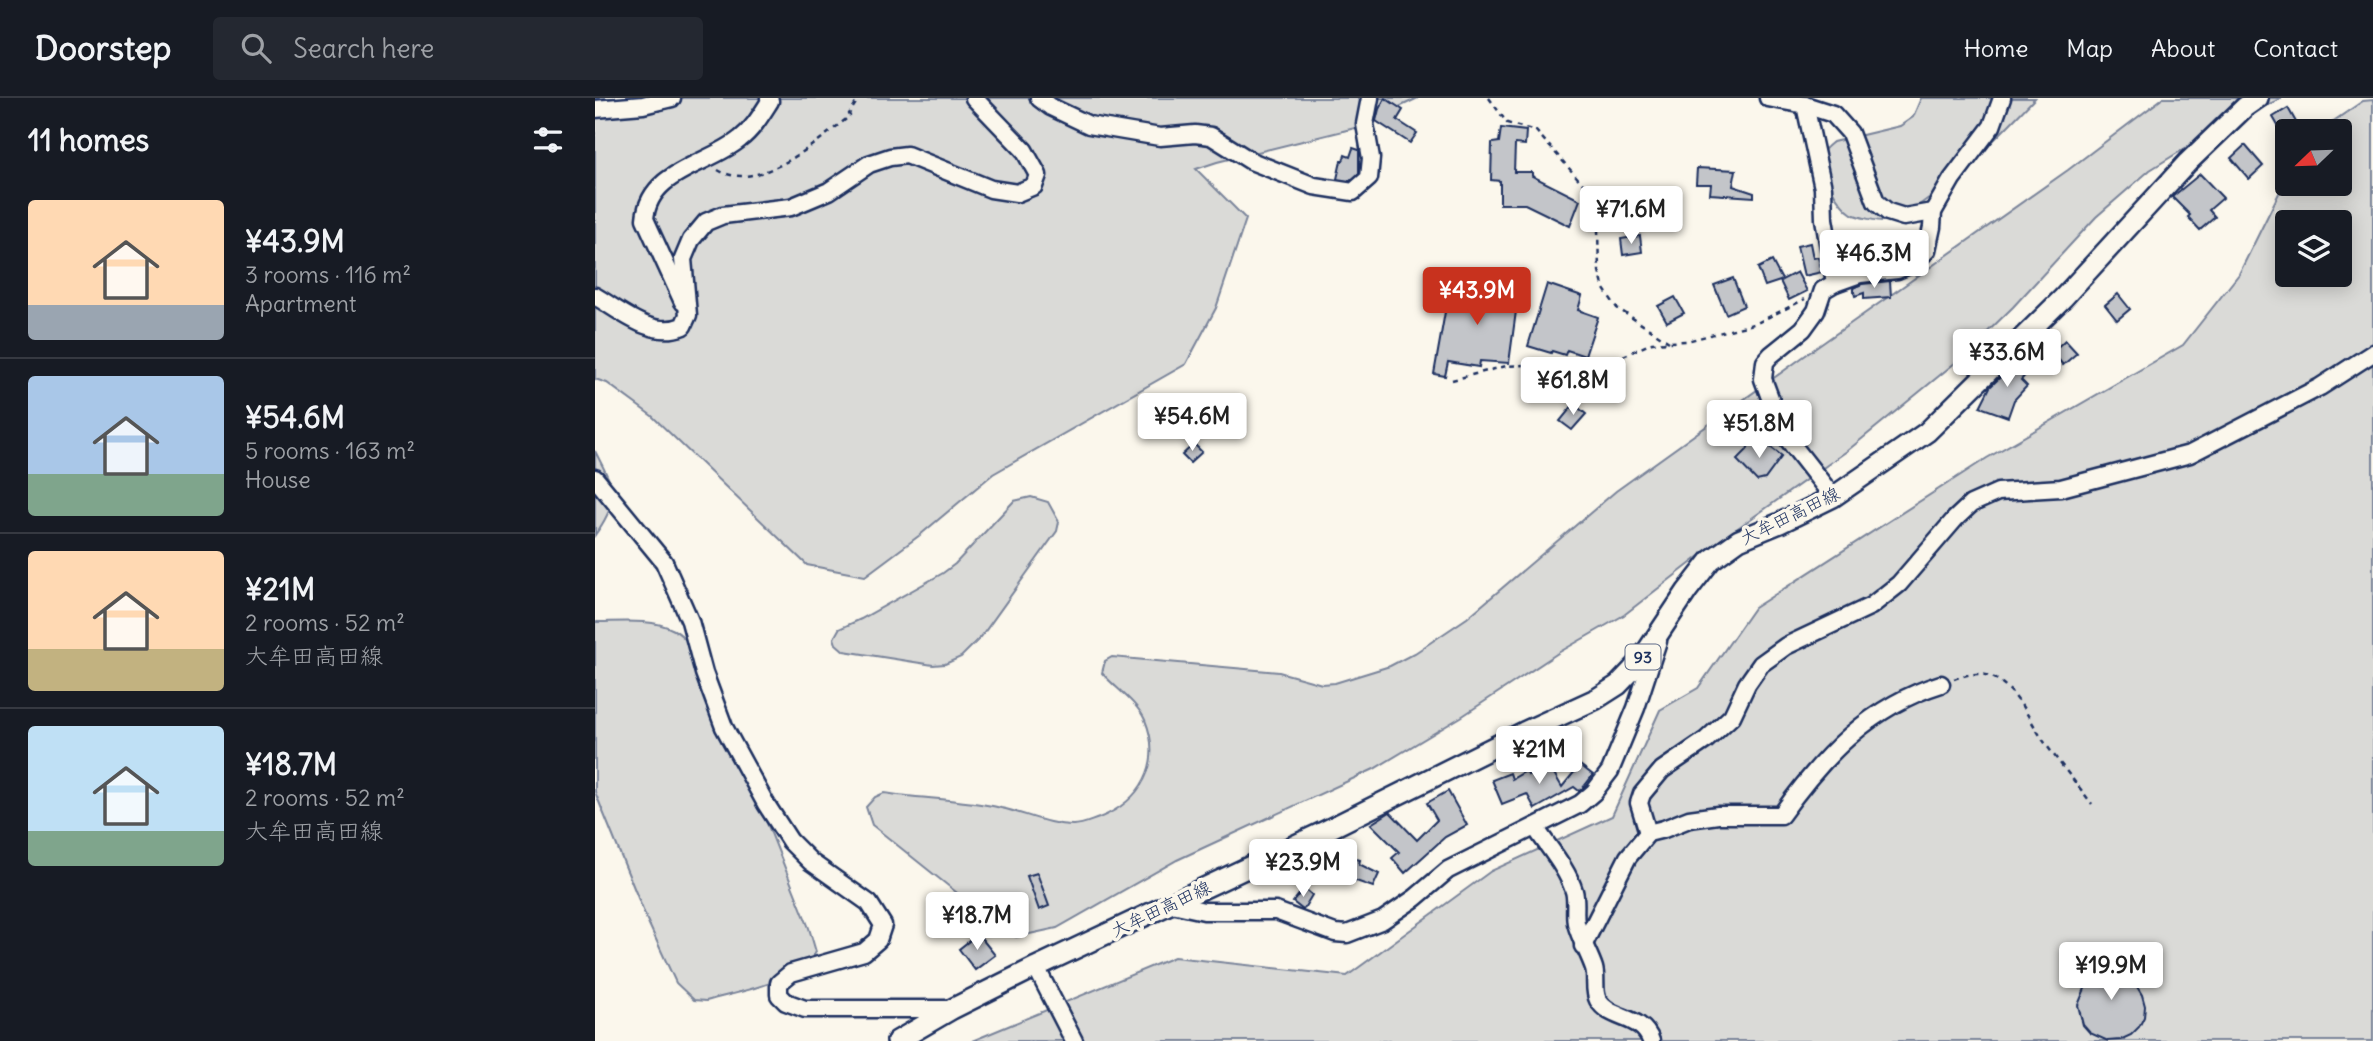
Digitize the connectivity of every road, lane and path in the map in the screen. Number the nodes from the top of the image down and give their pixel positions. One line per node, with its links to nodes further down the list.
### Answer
1 (671, 98): 12 (street)
2 (769, 98): 13 (street)
3 (855, 98): 13 (path)
4 (974, 98): 17 (street)
5 (1039, 98): 6 (street)
6 (1370, 98)
7 (1489, 98): 18 (path)
8 (1768, 98): 11 (street)
9 (2002, 98): 14 (street)
10 (2258, 98): 22 (main road, 大牟田高田線 / 93)
11 (1805, 105): 14 (street); 15 (street)
12 (595, 109)
13 (706, 158): 17 (street)
14 (1933, 212): 15 (street)
15 (1829, 287): 18 (path); 22 (street)
16 (595, 296): 17 (street)
17 (688, 315)
18 (1669, 342): 20 (path)
19 (2373, 353): 27 (street)
20 (1452, 380)
21 (595, 478): 31 (street)
22 (1833, 496): 23 (main road, 大牟田高田線 / 93)
23 (1660, 633): 26 (street); 28 (main road, 大牟田高田線 / 93)
24 (1941, 684): 25 (path); 27 (street)
25 (2092, 804)
26 (1535, 827): 28 (street); 29 (street)
27 (1648, 833): 29 (street)
28 (1172, 904): 30 (main road, 大牟田高田線 / 93)
29 (1583, 946): 34 (street)
30 (1036, 967): 31 (main road, 大牟田高田線 / 93); 33 (street)
31 (951, 1009): 32 (main road, 大牟田高田線 / 93)
32 (897, 1041)
33 (1074, 1041)
34 (1651, 1041)

